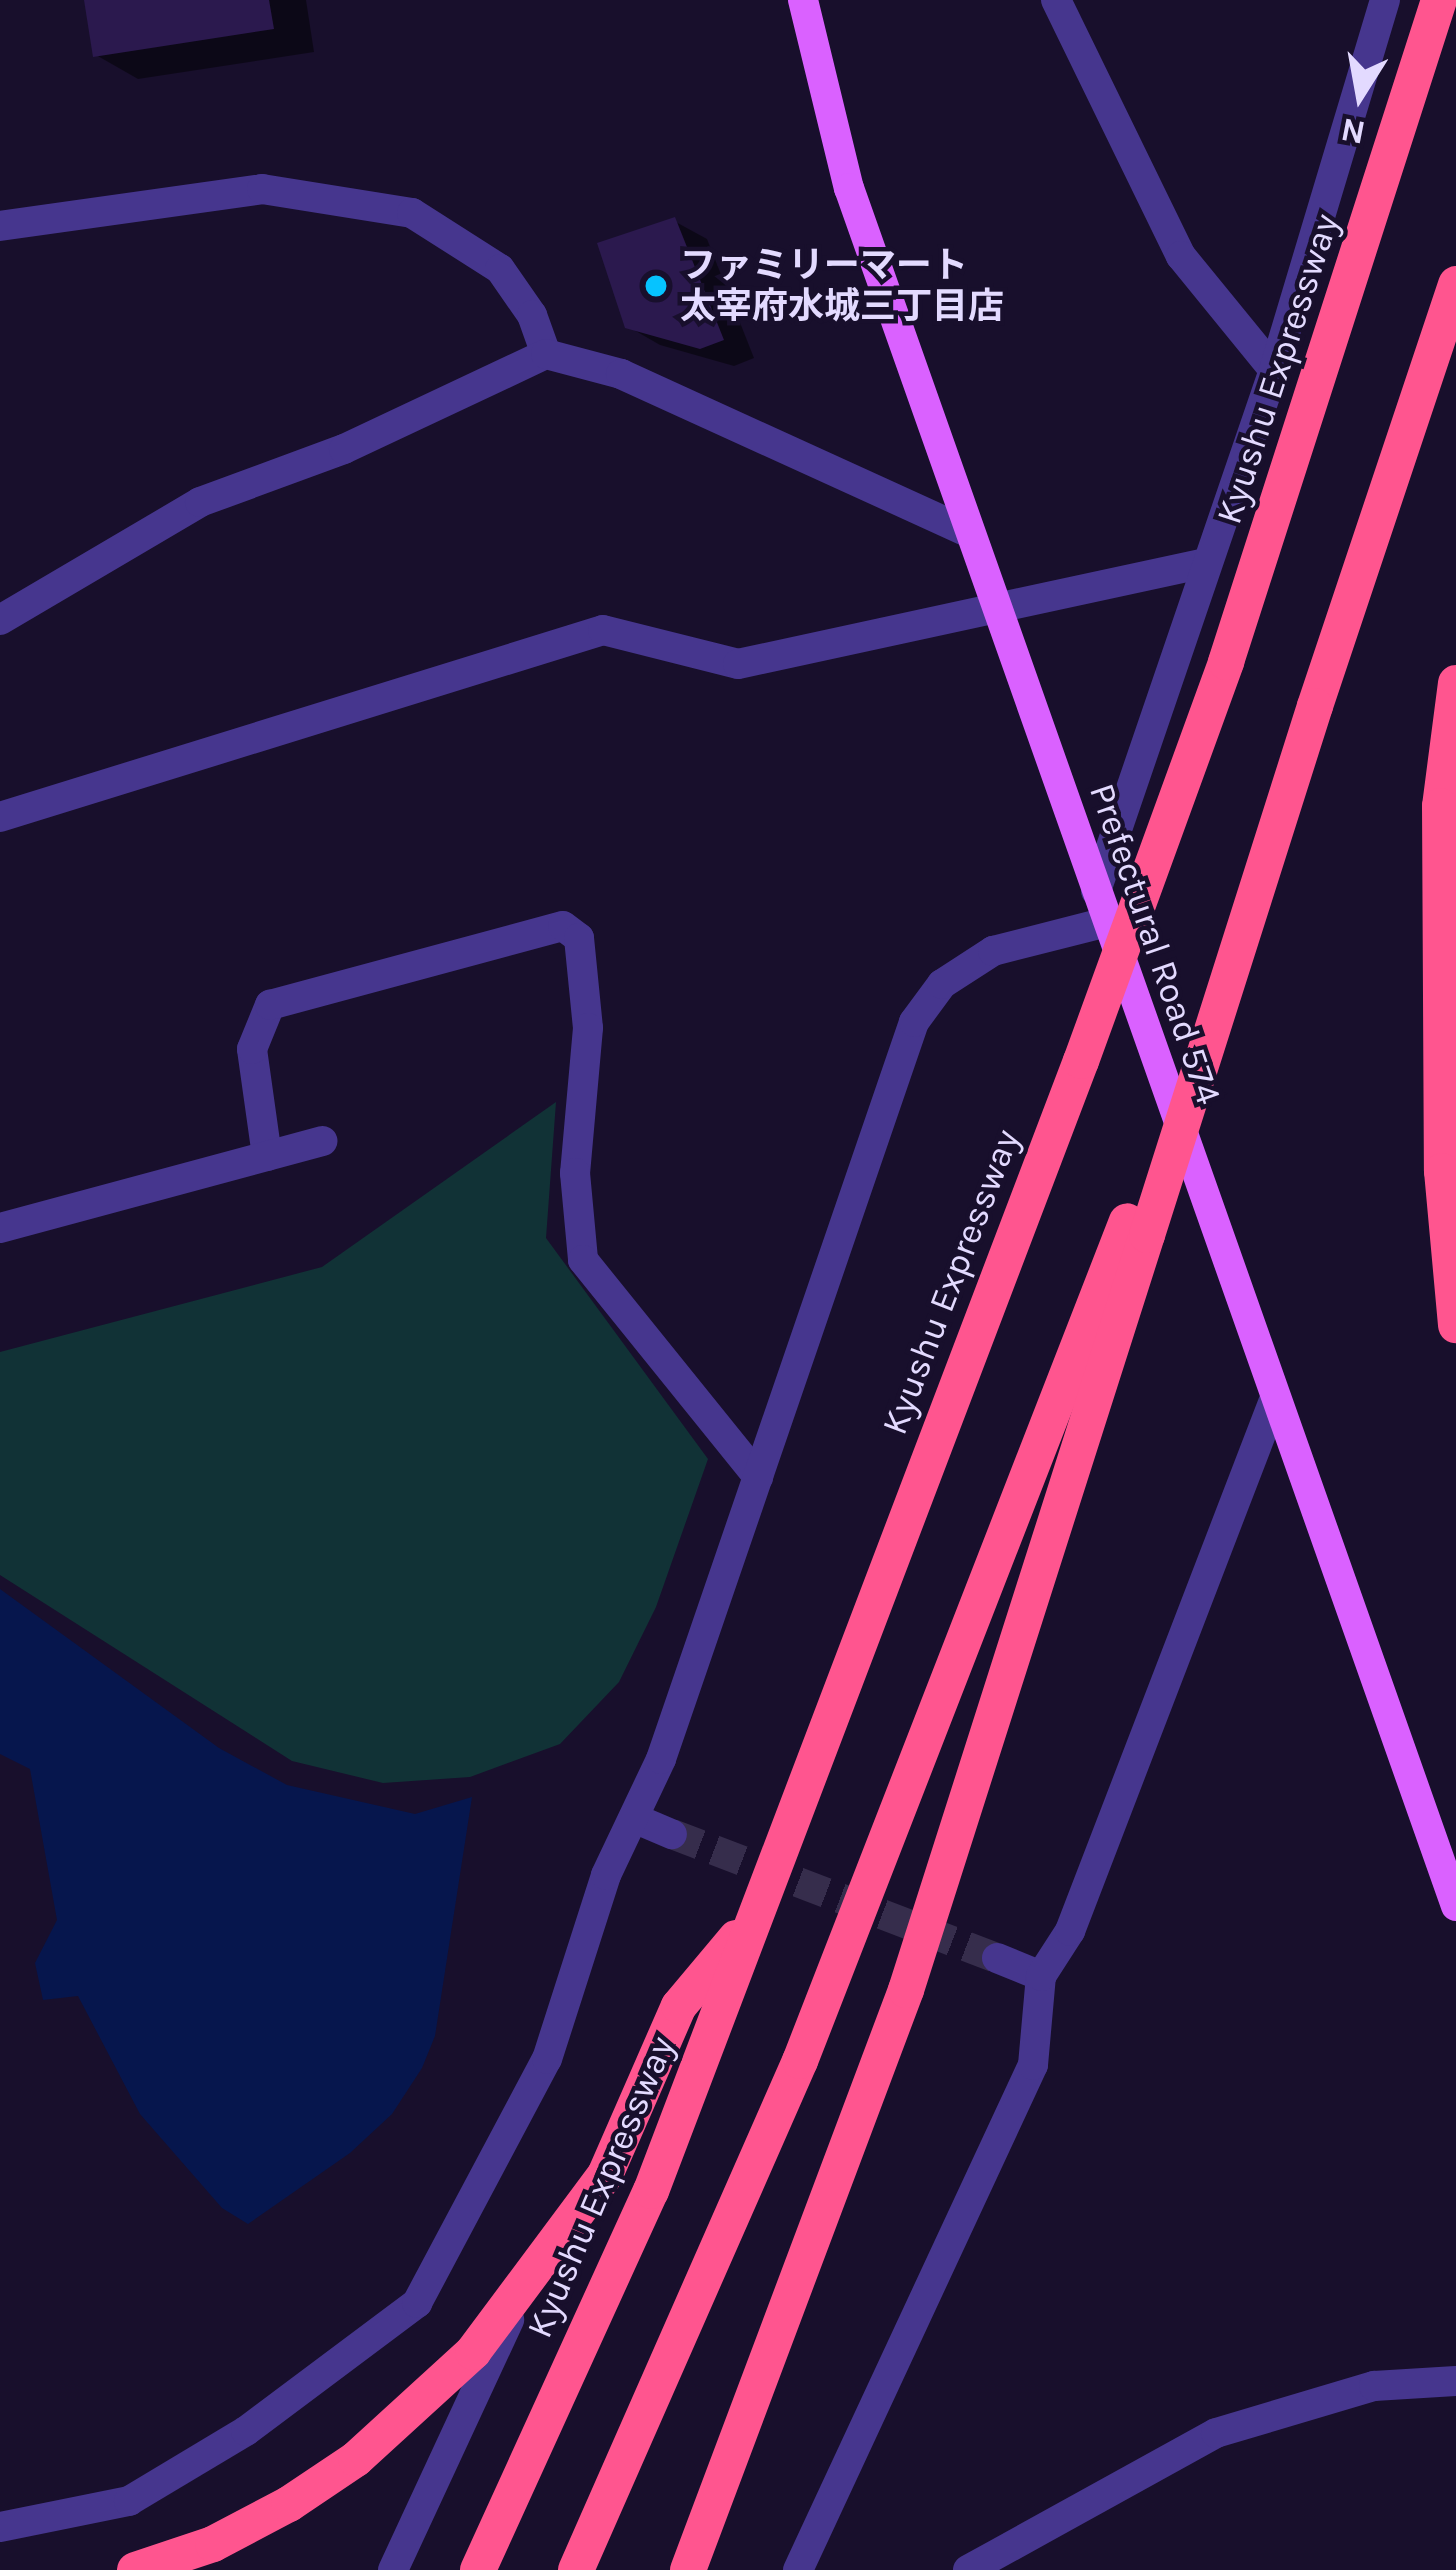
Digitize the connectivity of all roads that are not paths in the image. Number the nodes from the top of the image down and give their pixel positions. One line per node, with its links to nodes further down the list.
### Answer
1 (803, 0): 9 (main road, Prefectural Road 574)
2 (1056, 0): 8 (street)
3 (1385, 0): 8 (street)
4 (1439, 0): 27 (highway, Kyushu Expressway, bridge)
5 (0, 226): 7 (street)
6 (1456, 284): 20 (highway, bridge)
7 (546, 355): 9 (street); 12 (street)
8 (1274, 370): 10 (street)
9 (968, 532): 11 (main road, Prefectural Road 574)
10 (1207, 563): 11 (street); 15 (street)
11 (996, 611): 14 (street); 15 (main road, Prefectural Road 574)
12 (0, 620)
13 (1456, 683): 21 (highway)
14 (0, 817)
15 (1096, 891): 16 (main road, Prefectural Road 574)
16 (1107, 922): 22 (main road, Prefectural Road 574); 23 (street)
17 (322, 1141): 18 (street)
18 (267, 1156): 19 (street); 23 (street)
19 (0, 1228)
20 (1137, 1228): 36 (highway); 37 (highway)
21 (1456, 1325)
22 (1274, 1403): 26 (main road, Prefectural Road 574); 29 (street)
23 (758, 1477): 24 (street)
24 (636, 1819): 25 (street); 32 (street)
25 (672, 1834)
26 (1456, 1906)
27 (756, 1914): 30 (highway); 35 (highway, Kyushu Expressway)
28 (997, 1958): 29 (street)
29 (1041, 1976): 38 (street)
30 (519, 2300): 33 (highway); 34 (street)
31 (1456, 2381): 39 (street)
32 (0, 2527)
33 (135, 2570)
34 (393, 2570)
35 (478, 2570)
36 (576, 2570)
37 (688, 2570)
38 (798, 2570)
39 (968, 2570)

